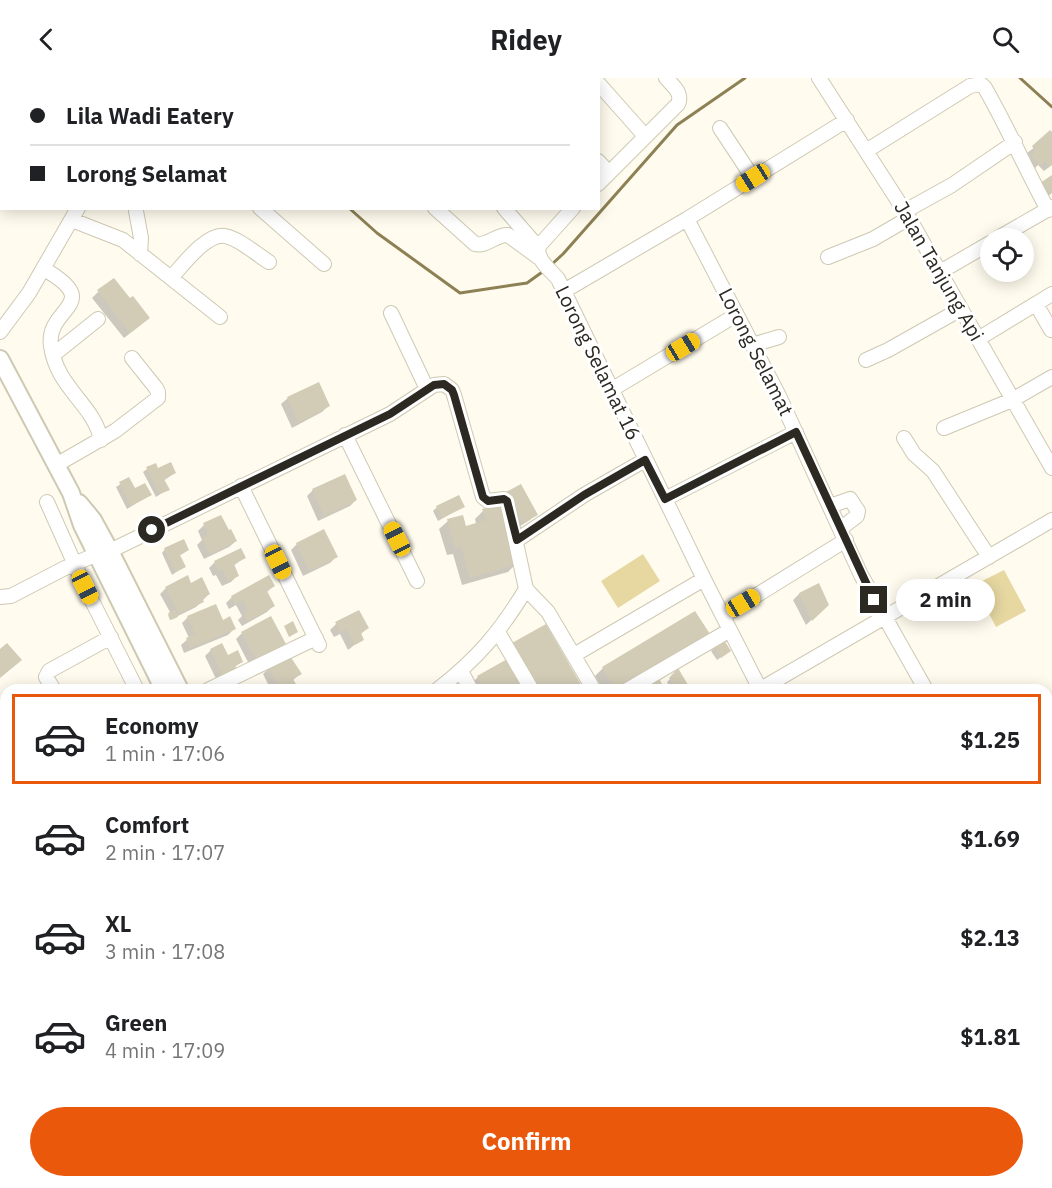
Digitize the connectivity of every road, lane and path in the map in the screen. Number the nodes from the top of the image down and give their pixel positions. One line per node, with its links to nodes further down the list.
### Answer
1 (666, 78): 6 (street)
2 (819, 78): 4 (street, Jalan Tanjung Api)
3 (600, 85): 6 (street)
4 (846, 120): 8 (street, Jalan Tanjung Api); 11 (street)
5 (720, 128): 11 (street)
6 (645, 136): 10 (street)
7 (1015, 142): 8 (street); 13 (street); 20 (street)
8 (866, 151): 20 (street, Jalan Tanjung Api)
9 (600, 163): 10 (street)
10 (609, 173): 12 (street)
11 (753, 178): 21 (street)
12 (600, 182)
13 (1050, 208): 22 (street)
14 (262, 210): 28 (street)
15 (437, 210): 26 (street)
16 (505, 210): 26 (street, Lorong Selamat 16)
17 (572, 210): 26 (street)
18 (136, 211): 24 (street)
19 (75, 214): 24 (street); 29 (street)
20 (907, 214): 25 (street); 30 (street, Jalan Tanjung Api)
21 (687, 219): 32 (street); 37 (street, Lorong Selamat)
22 (1015, 228)
23 (980, 249): 30 (street)
24 (140, 254): 31 (street)
25 (828, 257)
26 (542, 260): 32 (street, Lorong Selamat 16)
27 (270, 262): 31 (street)
28 (324, 264)
29 (44, 269): 41 (street); 45 (street)
30 (940, 272): 35 (street, Jalan Tanjung Api)
31 (171, 278): 38 (street)
32 (564, 291): 51 (street, Lorong Selamat 16)
33 (1052, 294): 34 (street)
34 (1036, 304): 40 (street); 43 (street)
35 (961, 309): 43 (street, Jalan Tanjung Api); 48 (street)
36 (391, 313): 50 (street)
37 (736, 315): 44 (street, Lorong Selamat); 51 (street)
38 (220, 317)
39 (99, 319): 45 (street)
40 (1052, 330)
41 (0, 332)
42 (779, 337): 44 (street)
43 (978, 339): 52 (street, Jalan Tanjung Api)
44 (752, 345): 54 (street, Lorong Selamat)
45 (53, 355): 57 (street)
46 (132, 358): 57 (street)
47 (0, 359): 59 (main road)
48 (866, 360)
49 (1052, 376): 52 (street)
50 (427, 389): 55 (street); 67 (street)
51 (611, 390): 58 (street, Lorong Selamat 16)
52 (1012, 400): 53 (street); 60 (street, Jalan Tanjung Api)
53 (944, 429)
54 (796, 432): 62 (street); 64 (street, Lorong Selamat)
55 (345, 435): 61 (street); 72 (street)
56 (904, 438): 69 (street)
57 (101, 440): 59 (street)
58 (645, 460): 62 (street, Lorong Selamat 16); 67 (street)
59 (57, 465): 68 (main road)
60 (1051, 465)
61 (241, 486): 68 (street); 86 (street)
62 (665, 499): 71 (street, Lorong Selamat 16)
63 (47, 502): 70 (street)
64 (830, 506): 66 (street, Lorong Selamat); 66 (street)
65 (1052, 519): 69 (street)
66 (843, 535): 75 (street); 76 (street, Lorong Selamat)
67 (517, 540): 73 (street)
68 (104, 552): 70 (street); 84 (main road); 85 (main road)
69 (989, 557): 76 (street)
70 (75, 564): 74 (street); 79 (street)
71 (704, 579): 75 (street, Lorong Selamat 16); 80 (street)
72 (417, 581)
73 (526, 589): 78 (street); 80 (street)
74 (0, 597)
75 (723, 615): 77 (street, Lorong Selamat 16)
76 (885, 616): 93 (street); 94 (street, Lorong Selamat)
77 (730, 630): 91 (street); 92 (street, Lorong Selamat 16)
78 (498, 632): 81 (street); 89 (street)
79 (111, 637): 82 (street); 83 (street)
80 (574, 655): 90 (street)
81 (461, 671): 87 (street); 88 (street)
82 (50, 684)
83 (134, 684)
84 (161, 684)
85 (177, 684)
86 (222, 684)
87 (445, 684)
88 (468, 684)
89 (528, 684)
90 (591, 684)
91 (637, 684)
92 (756, 684)
93 (779, 684)
94 (920, 684)

